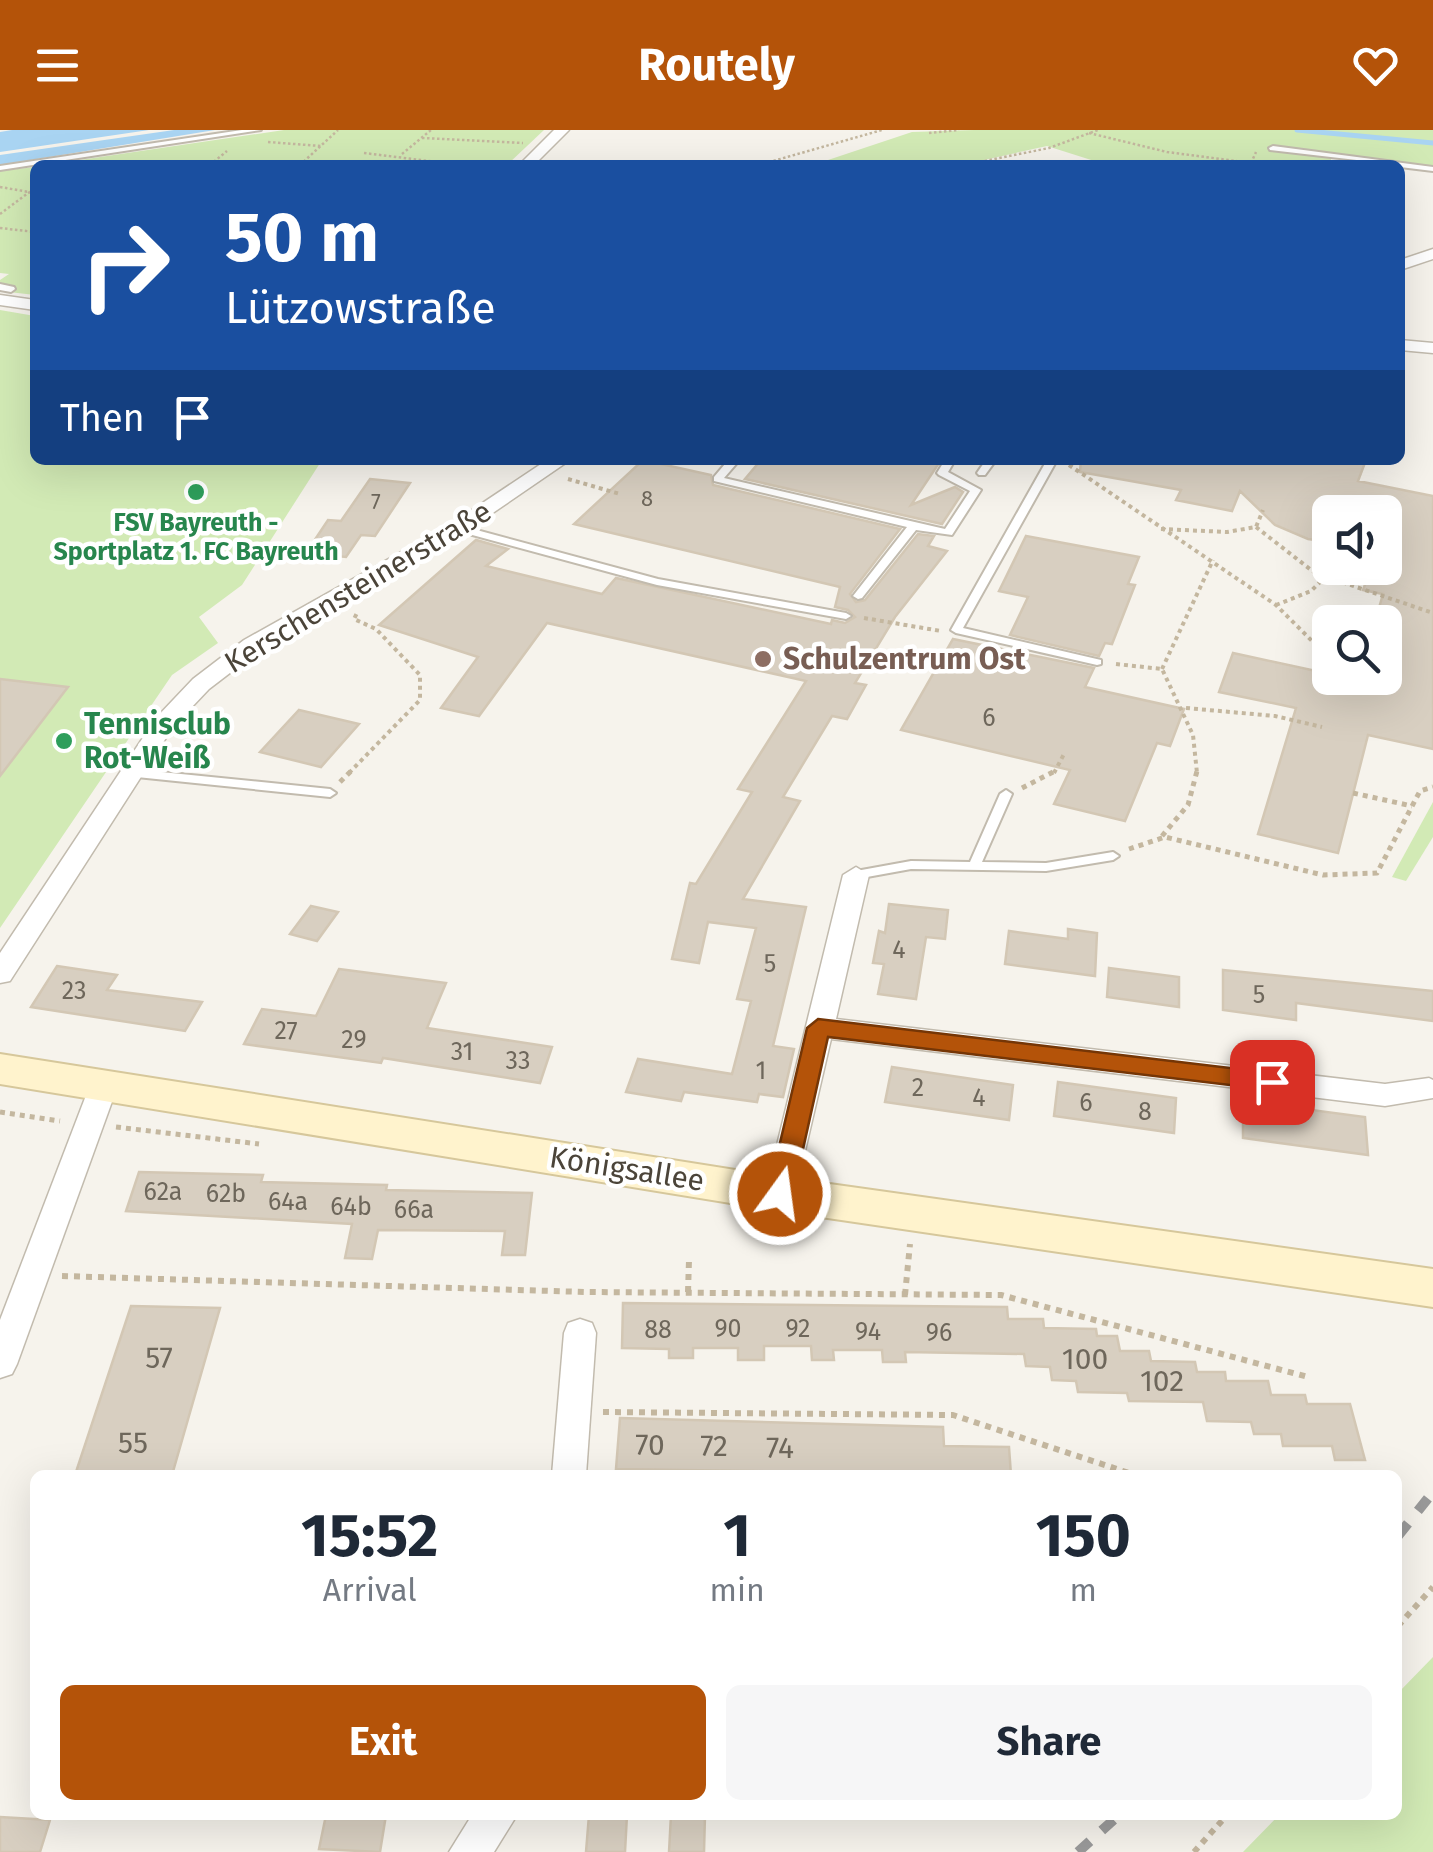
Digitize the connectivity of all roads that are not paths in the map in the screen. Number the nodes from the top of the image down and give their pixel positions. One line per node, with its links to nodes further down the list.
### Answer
1 (256, 130): 4 (lane)
2 (562, 130): 5 (street)
3 (1273, 148): 6 (lane)
4 (54, 160)
5 (531, 160)
6 (1369, 160)
7 (30, 164): 9 (lane)
8 (1405, 164): 10 (lane)
9 (0, 168)
10 (1433, 168)
11 (1433, 254): 12 (street)
12 (1405, 263)
13 (4, 292): 14 (street)
14 (30, 303)
15 (1405, 345): 16 (street)
16 (1433, 348)
17 (727, 465): 23 (lane)
18 (947, 465): 23 (lane)
19 (987, 465): 22 (lane)
20 (1049, 465): 27 (lane)
21 (553, 466): 24 (street, Kerschensteinerstraße)
22 (982, 473)
23 (914, 526): 25 (lane)
24 (458, 528): 26 (lane); 28 (street, Kerschensteinerstraße)
25 (858, 596)
26 (846, 616)
27 (1097, 662)
28 (131, 774): 29 (lane); 34 (street, Kerschensteinerstraße)
29 (330, 793)
30 (1006, 794): 32 (lane)
31 (1112, 856): 32 (lane)
32 (976, 864): 33 (lane)
33 (856, 875): 35 (street)
34 (0, 974)
35 (818, 1028): 38 (street); 39 (street)
36 (0, 1069): 37 (main road, Königsallee)
37 (104, 1085): 39 (main road, Königsallee); 42 (street)
38 (1429, 1088)
39 (780, 1194): 40 (main road, Königsallee)
40 (1433, 1288)
41 (580, 1333): 43 (street)
42 (0, 1364)
43 (569, 1470)
44 (493, 1820): 45 (street)
45 (470, 1852)

